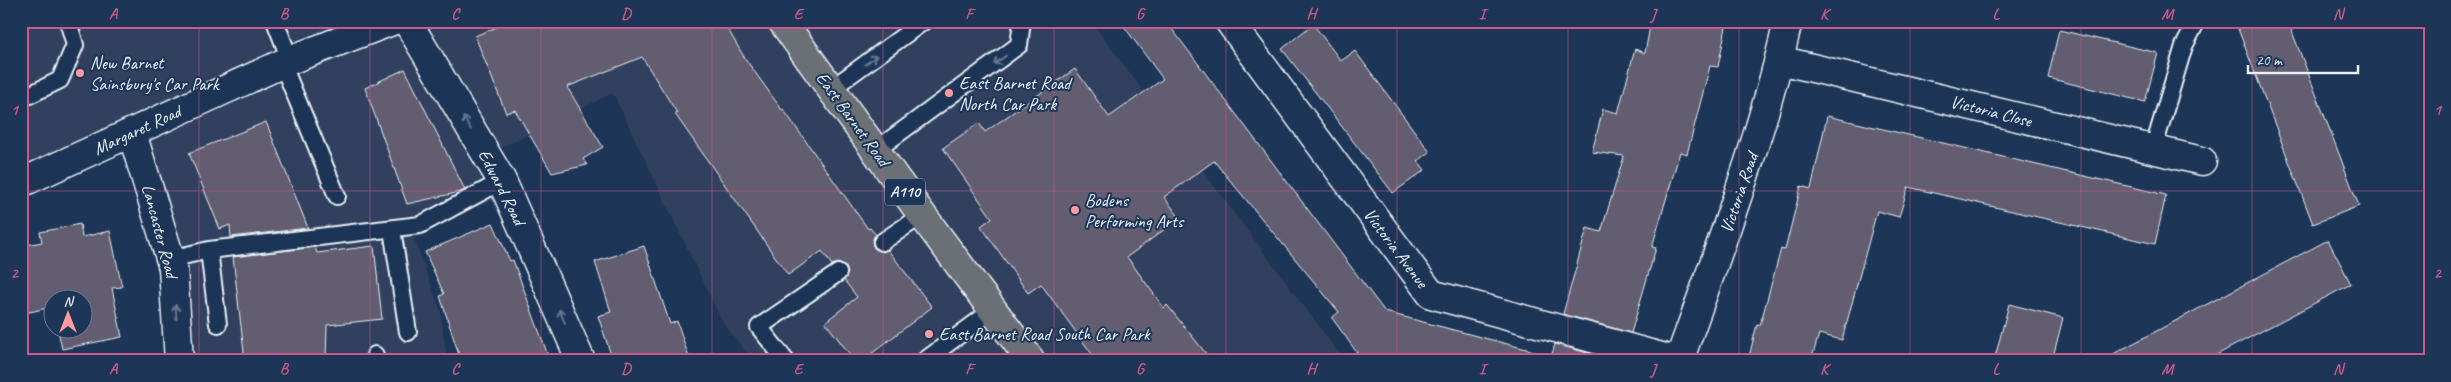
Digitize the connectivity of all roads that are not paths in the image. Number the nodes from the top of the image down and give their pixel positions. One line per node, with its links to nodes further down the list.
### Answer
1 (68, 21): 14 (lane)
2 (275, 21): 12 (lane)
3 (392, 21): 12 (street, Margaret Road)
4 (407, 21): 19 (street, Edward Road, one-way to 4)
5 (782, 21): 13 (main road, East Barnet Road / A110)
6 (924, 21): 13 (lane, one-way to 6)
7 (1022, 21): 16 (lane, one-way to 16)
8 (1229, 21): 36 (street, Victoria Avenue)
9 (1788, 21): 11 (street, Victoria Road)
10 (2197, 21): 17 (lane)
11 (1780, 60): 17 (street, Victoria Close); 36 (street, Victoria Road)
12 (286, 61): 15 (street, Margaret Road); 21 (lane)
13 (831, 89): 16 (main road, East Barnet Road / A110)
14 (21, 99)
15 (132, 133): 20 (street, Margaret Road); 26 (street, Lancaster Road)
16 (876, 150): 22 (main road, East Barnet Road / A110)
17 (2153, 150): 18 (street, Victoria Close)
18 (2202, 161)
19 (502, 181): 23 (lane); 32 (street, Edward Road, one-way to 19)
20 (21, 183)
21 (337, 196)
22 (922, 215): 24 (lane); 28 (main road, East Barnet Road / A110)
23 (392, 229): 25 (lane); 30 (lane)
24 (882, 242)
25 (209, 250): 26 (lane); 29 (lane)
26 (170, 259): 31 (street, Lancaster Road, one-way to 26)
27 (838, 273): 33 (lane)
28 (993, 310): 34 (lane); 35 (main road, East Barnet Road / A110)
29 (218, 324)
30 (408, 332)
31 (179, 361)
32 (581, 361)
33 (786, 361)
34 (924, 361)
35 (1031, 361)
36 (1677, 361)

